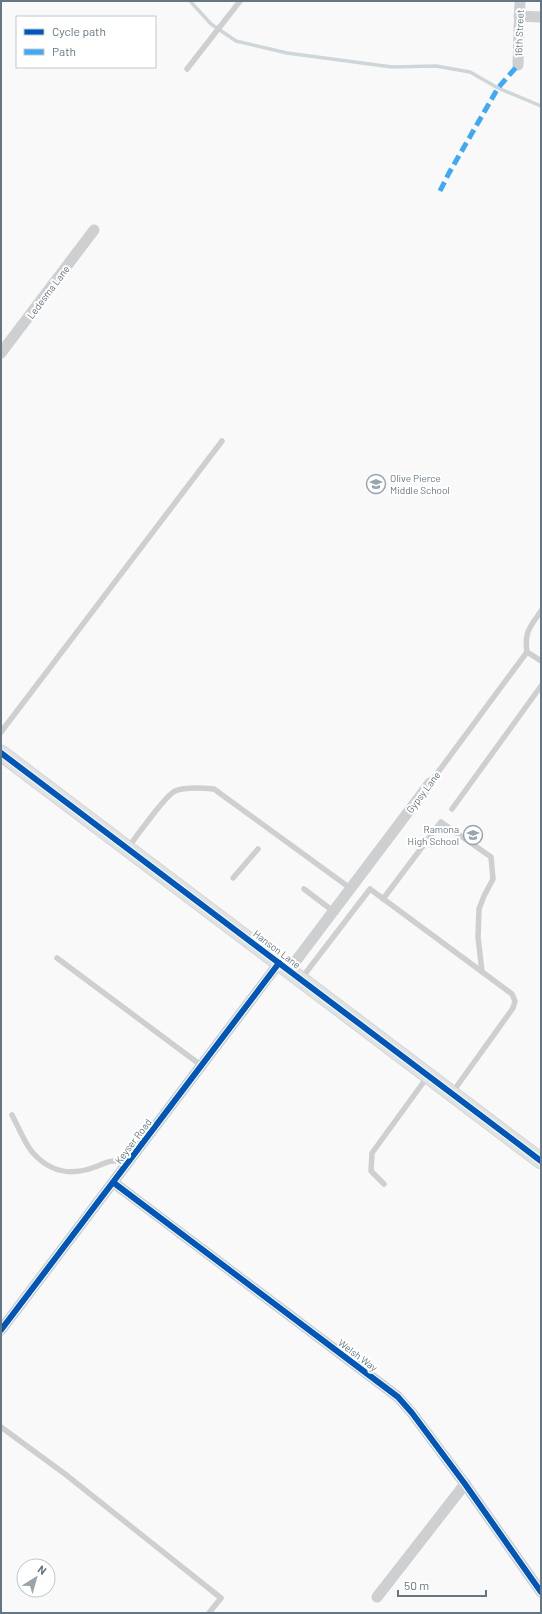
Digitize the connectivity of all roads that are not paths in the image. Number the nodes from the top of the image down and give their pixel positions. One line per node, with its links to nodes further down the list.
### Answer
1 (240, 1): 6 (lane)
2 (520, 1): 3 (street, 16th Street)
3 (519, 16): 4 (street); 5 (street, 16th Street)
4 (541, 17)
5 (518, 65)
6 (187, 69)
7 (94, 230): 8 (street, Ledesma Lane)
8 (1, 353)
9 (222, 440): 14 (lane)
10 (541, 611): 11 (lane)
11 (527, 652): 12 (lane); 16 (lane, Gypsy Lane)
12 (541, 660)
13 (541, 686): 17 (lane)
14 (1, 732)
15 (1, 753): 18 (main road, Hanson Lane)
16 (430, 783): 21 (street, Gypsy Lane)
17 (452, 809)
18 (128, 848): 21 (lane); 26 (main road, Hanson Lane)
19 (258, 849): 20 (lane)
20 (234, 878)
21 (350, 888): 24 (street, Gypsy Lane)
22 (304, 889): 24 (lane)
23 (383, 899): 26 (lane); 27 (lane); 27 (lane)
24 (333, 911): 26 (street, Gypsy Lane)
25 (57, 958): 28 (lane)
26 (290, 971): 28 (street, Keyser Road); 29 (main road, Hanson Lane)
27 (482, 972): 30 (lane)
28 (202, 1066): 33 (street, Keyser Road)
29 (428, 1076): 30 (main road, Hanson Lane); 35 (lane)
30 (452, 1094): 32 (main road, Hanson Lane)
31 (12, 1115): 33 (lane)
32 (541, 1161)
33 (128, 1165): 34 (street, Keyser Road)
34 (114, 1183): 36 (street, Keyser Road); 38 (street, Welsh Way)
35 (384, 1184)
36 (1, 1330)
37 (1, 1427): 41 (lane)
38 (465, 1484): 39 (street, Welsh Way); 40 (street)
39 (541, 1592)
40 (377, 1597)
41 (209, 1613)

